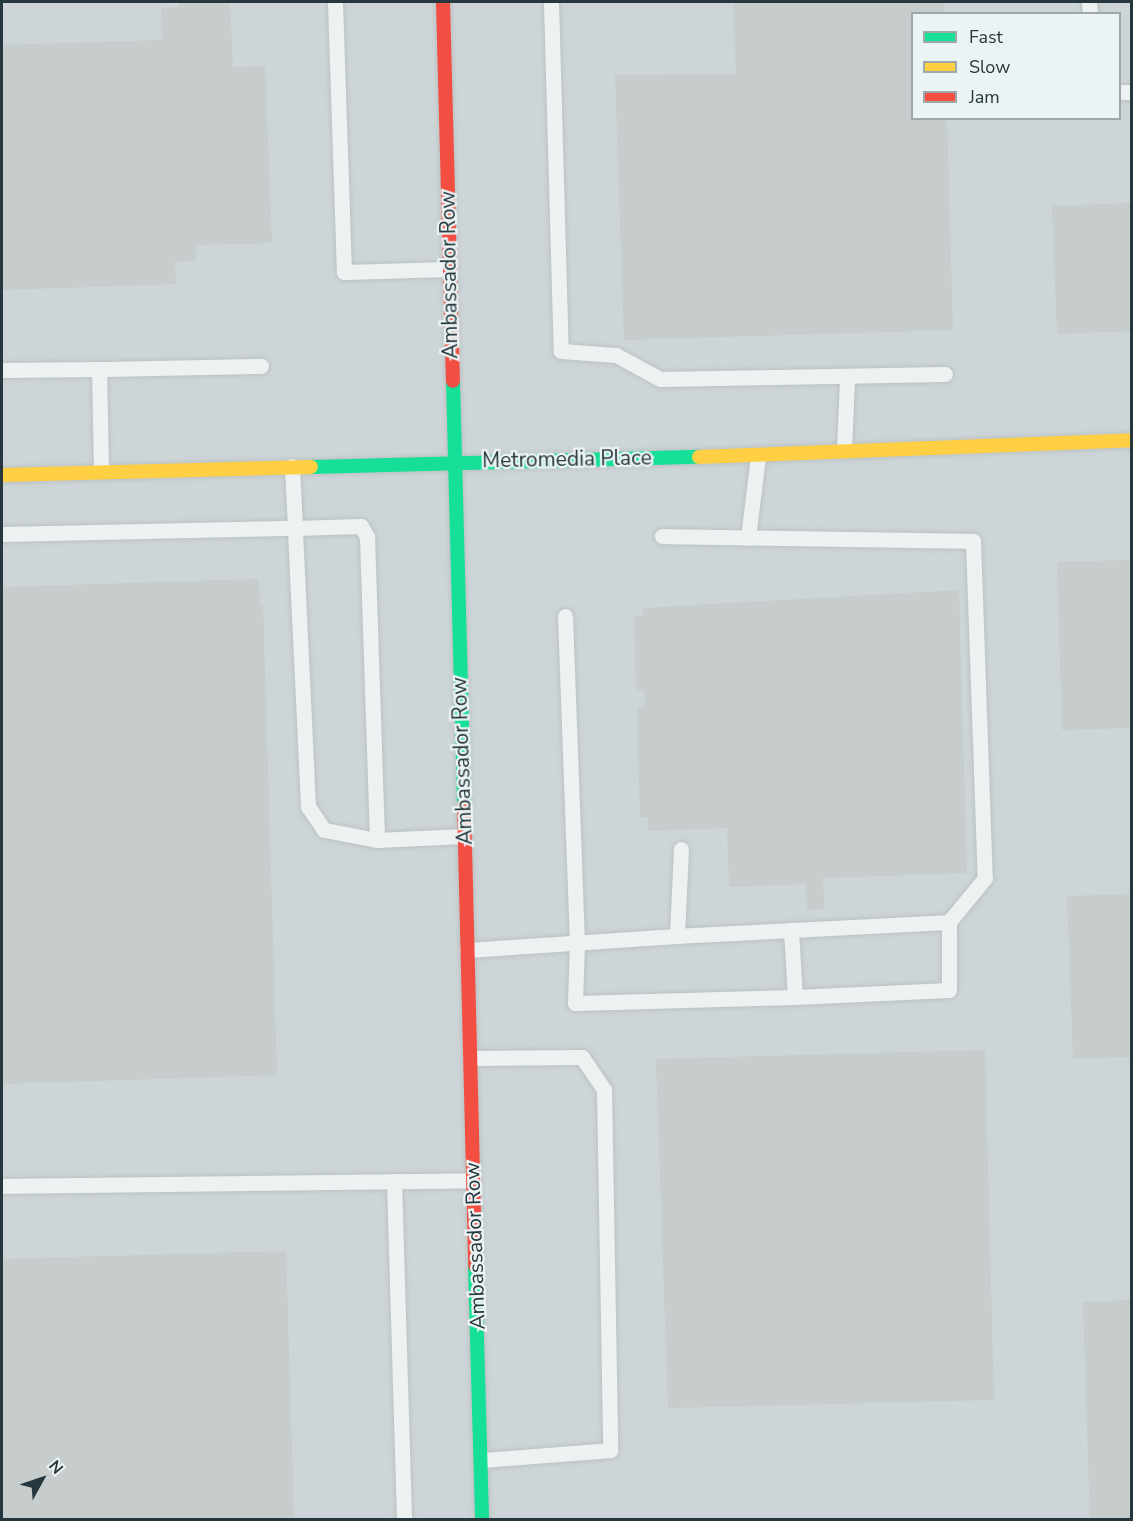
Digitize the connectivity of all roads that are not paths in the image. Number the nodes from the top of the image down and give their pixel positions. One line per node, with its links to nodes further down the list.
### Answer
1 (335, 2): 4 (lane)
2 (442, 2): 4 (street, Ambassador Row)
3 (551, 2): 9 (lane)
4 (449, 269): 13 (street, Ambassador Row)
5 (261, 366): 6 (lane)
6 (99, 369): 7 (lane); 15 (lane)
7 (2, 370)
8 (945, 374): 9 (lane)
9 (847, 379): 11 (lane)
10 (1131, 440): 11 (street, Metromedia Place)
11 (844, 449): 12 (street, Metromedia Place)
12 (758, 456): 13 (street, Metromedia Place); 20 (lane)
13 (453, 461): 14 (street, Metromedia Place); 22 (street, Ambassador Row)
14 (292, 465): 15 (street, Metromedia Place); 17 (lane)
15 (101, 471): 16 (street, Metromedia Place)
16 (2, 475)
17 (295, 528): 18 (lane); 23 (lane); 23 (lane)
18 (2, 534)
19 (662, 536): 20 (lane)
20 (748, 538): 25 (lane)
21 (565, 616): 28 (lane)
22 (464, 836): 23 (lane); 29 (street, Ambassador Row)
23 (377, 840)
24 (681, 849): 27 (lane)
25 (949, 922): 26 (lane); 30 (lane)
26 (791, 930): 27 (lane); 30 (lane)
27 (677, 936): 28 (lane)
28 (577, 943): 29 (lane); 30 (lane)
29 (466, 950): 31 (street, Ambassador Row)
30 (795, 996)
31 (470, 1058): 32 (street, Ambassador Row); 35 (lane)
32 (473, 1180): 33 (lane); 35 (street, Ambassador Row)
33 (394, 1181): 34 (lane); 36 (lane)
34 (2, 1186)
35 (482, 1460): 37 (street, Ambassador Row)
36 (404, 1520)
37 (482, 1520)

